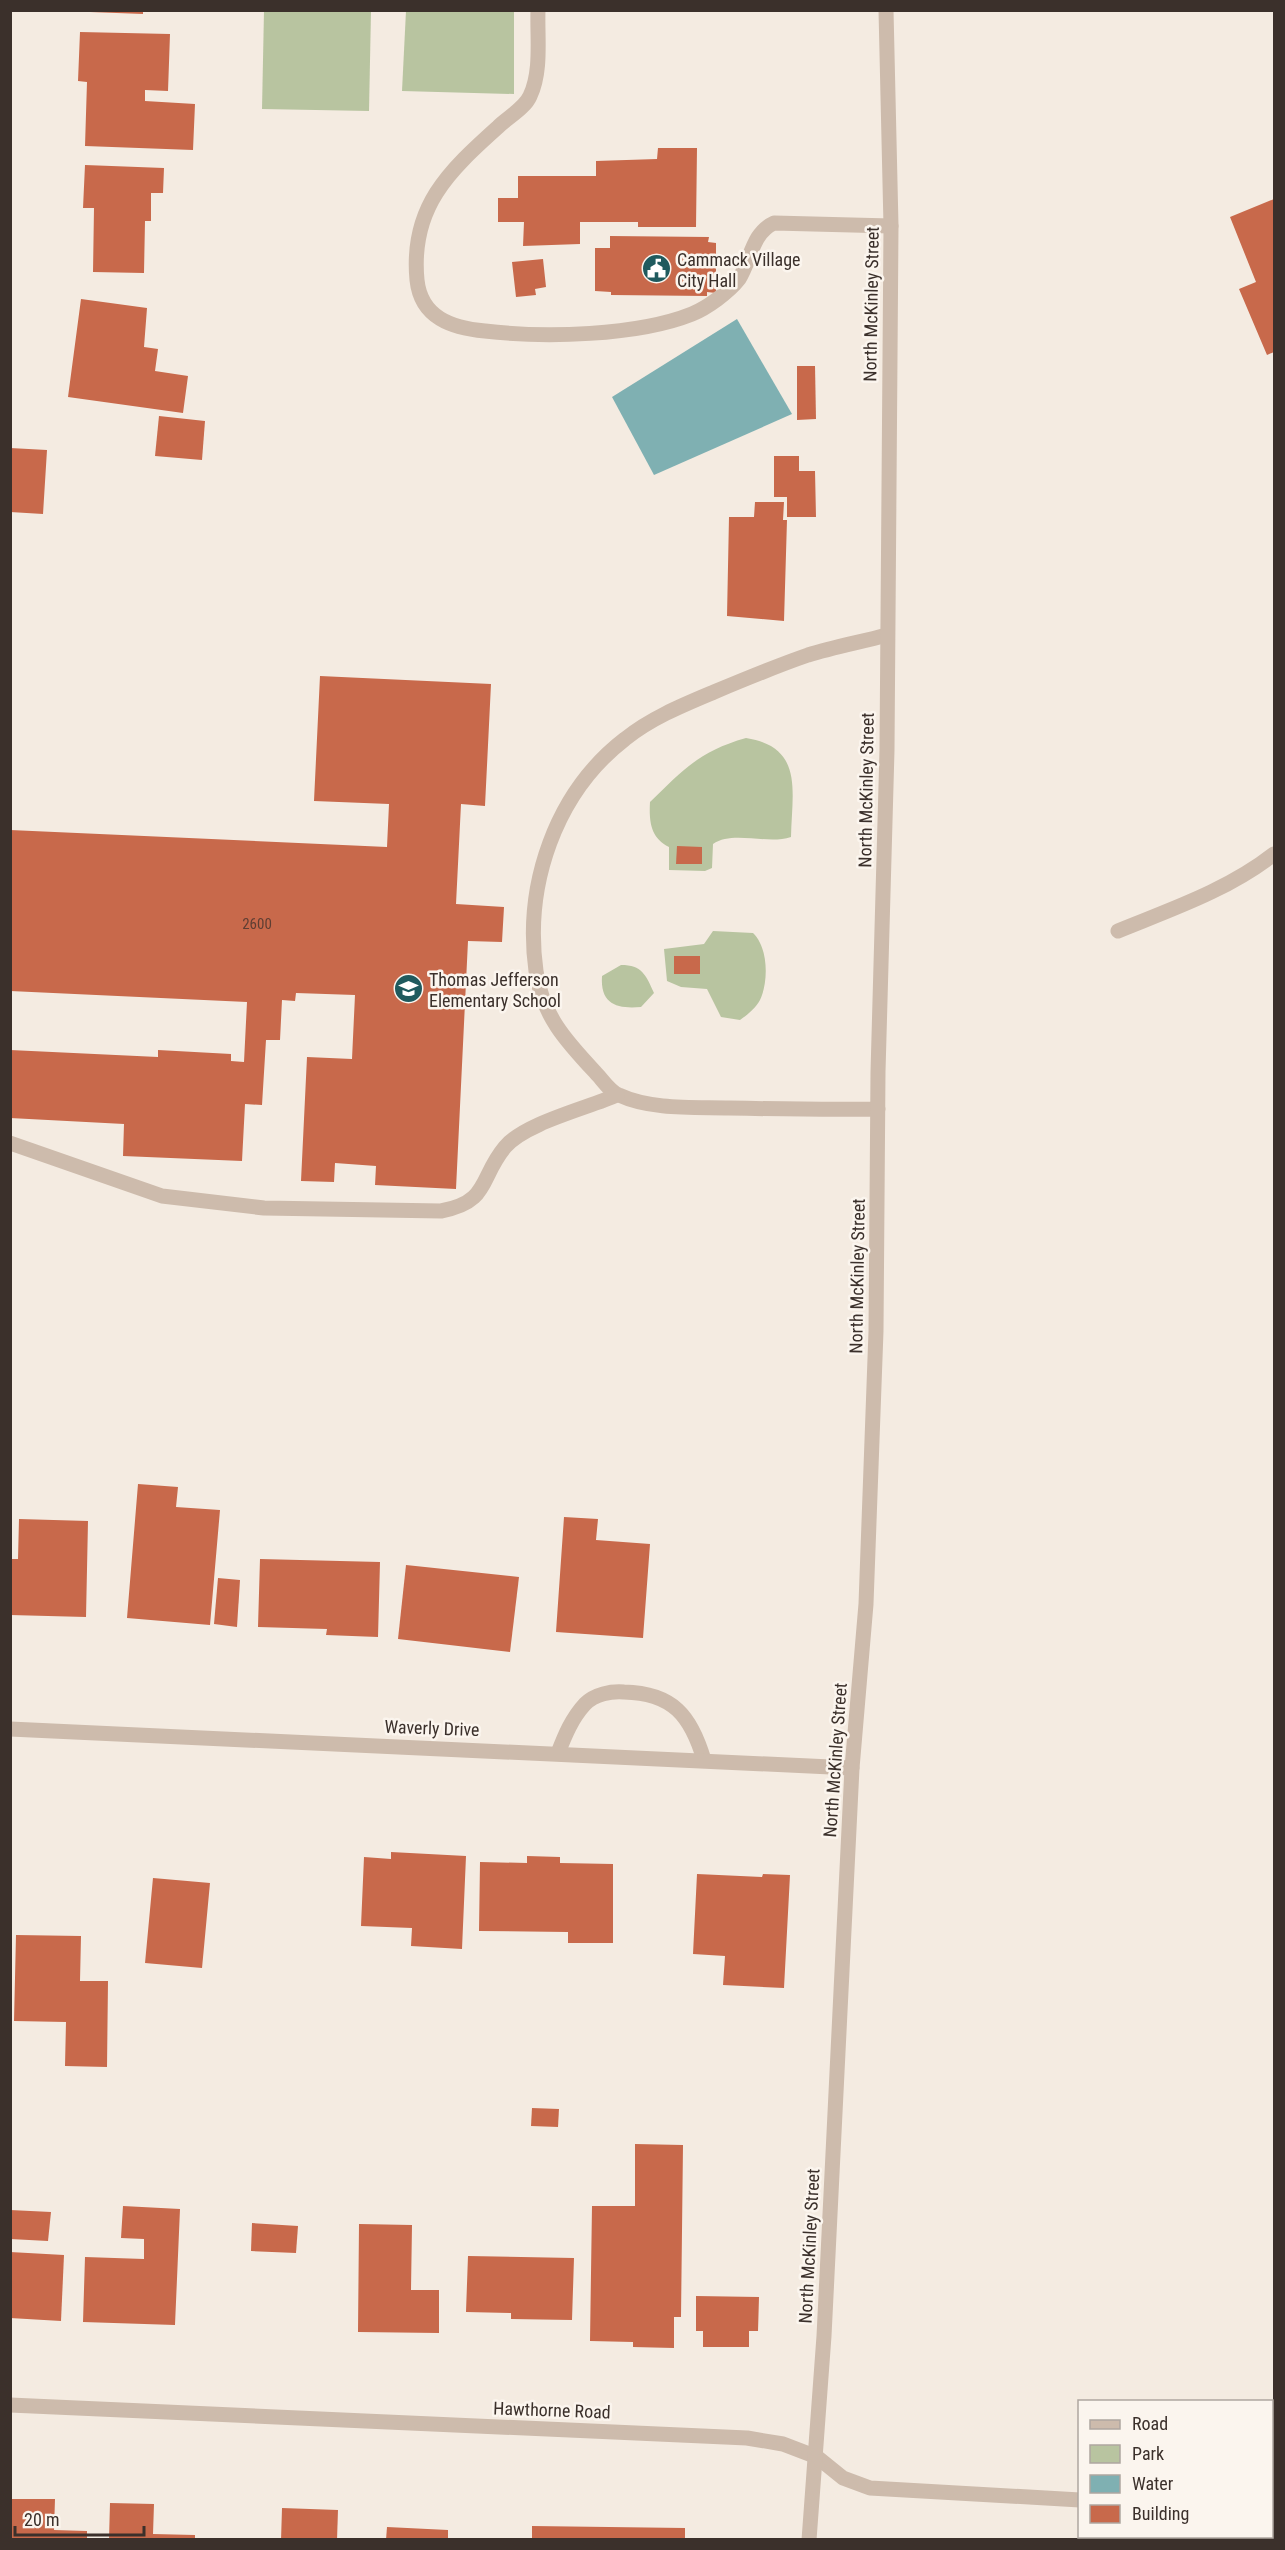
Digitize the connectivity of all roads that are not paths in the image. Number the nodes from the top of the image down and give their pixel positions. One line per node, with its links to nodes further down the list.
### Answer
1 (538, 10): 3 (street)
2 (886, 10): 3 (street, North McKinley Street)
3 (891, 226): 4 (street, North McKinley Street)
4 (887, 635): 7 (street); 8 (street, North McKinley Street)
5 (1275, 854): 6 (street)
6 (1118, 931)
7 (617, 1095): 8 (street); 9 (street)
8 (878, 1109): 13 (street, North McKinley Street)
9 (10, 1143)
10 (10, 1729): 11 (street, Waverly Drive)
11 (558, 1753): 12 (street, Waverly Drive); 12 (street)
12 (704, 1760): 13 (street, Waverly Drive)
13 (852, 1768): 15 (street, North McKinley Street)
14 (10, 2405): 15 (street, Hawthorne Road)
15 (817, 2457): 16 (street, Hawthorne Road); 17 (street, North McKinley Street)
16 (1078, 2500)
17 (809, 2540)

